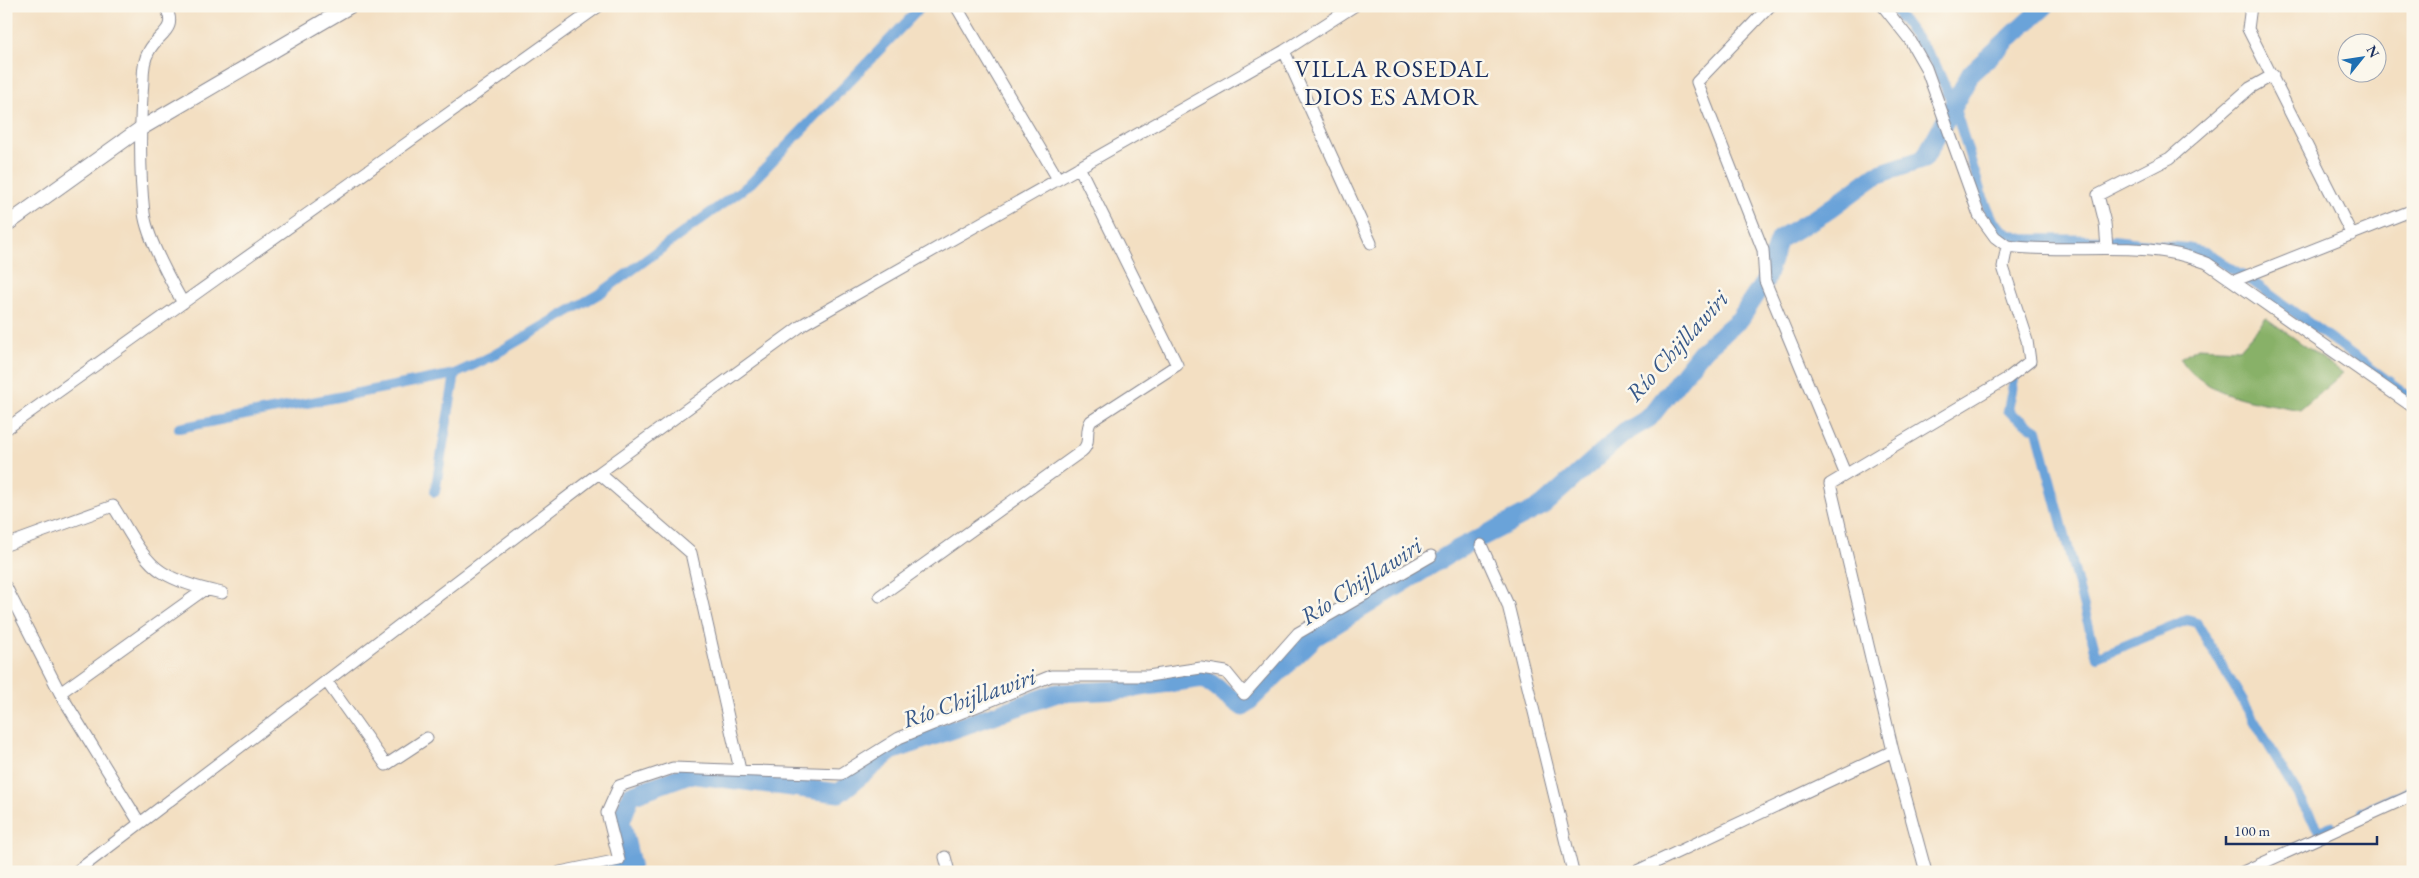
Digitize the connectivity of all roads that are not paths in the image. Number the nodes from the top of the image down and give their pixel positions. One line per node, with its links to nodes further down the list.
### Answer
1 (165, 6): 11 (street)
2 (350, 6): 11 (main road)
3 (599, 6): 21 (street)
4 (956, 6): 13 (street)
5 (1354, 6): 9 (street)
6 (1770, 6): 25 (street)
7 (1883, 6): 19 (street)
8 (2251, 6): 10 (street)
9 (1284, 51): 12 (street); 17 (street)
10 (2273, 75): 16 (street); 18 (street)
11 (140, 129): 15 (main road); 21 (street)
12 (1080, 167): 13 (street); 32 (street)
13 (1058, 179): 24 (street)
14 (2413, 210): 16 (street)
15 (6, 225)
16 (2352, 235): 20 (street)
17 (1371, 243)
18 (2107, 243): 19 (street); 20 (street)
19 (2007, 246): 25 (street)
20 (2238, 280): 22 (street)
21 (183, 303): 23 (street)
22 (2413, 407)
23 (6, 429)
24 (599, 473): 33 (street); 37 (street)
25 (1845, 473): 36 (street)
26 (6, 545): 30 (street)
27 (1482, 545): 44 (street)
28 (1431, 556): 37 (street)
29 (6, 587): 34 (street)
30 (205, 589): 31 (street); 34 (street)
31 (222, 593)
32 (880, 596)
33 (327, 682): 35 (street); 39 (street)
34 (60, 693): 39 (street)
35 (427, 738)
36 (1893, 751): 45 (street); 46 (street)
37 (740, 770): 42 (street)
38 (2413, 795): 47 (street)
39 (139, 822): 41 (street)
40 (945, 857): 43 (street)
41 (76, 872)
42 (560, 872)
43 (949, 872)
44 (1574, 872)
45 (1635, 872)
46 (1926, 872)
47 (2243, 872)

